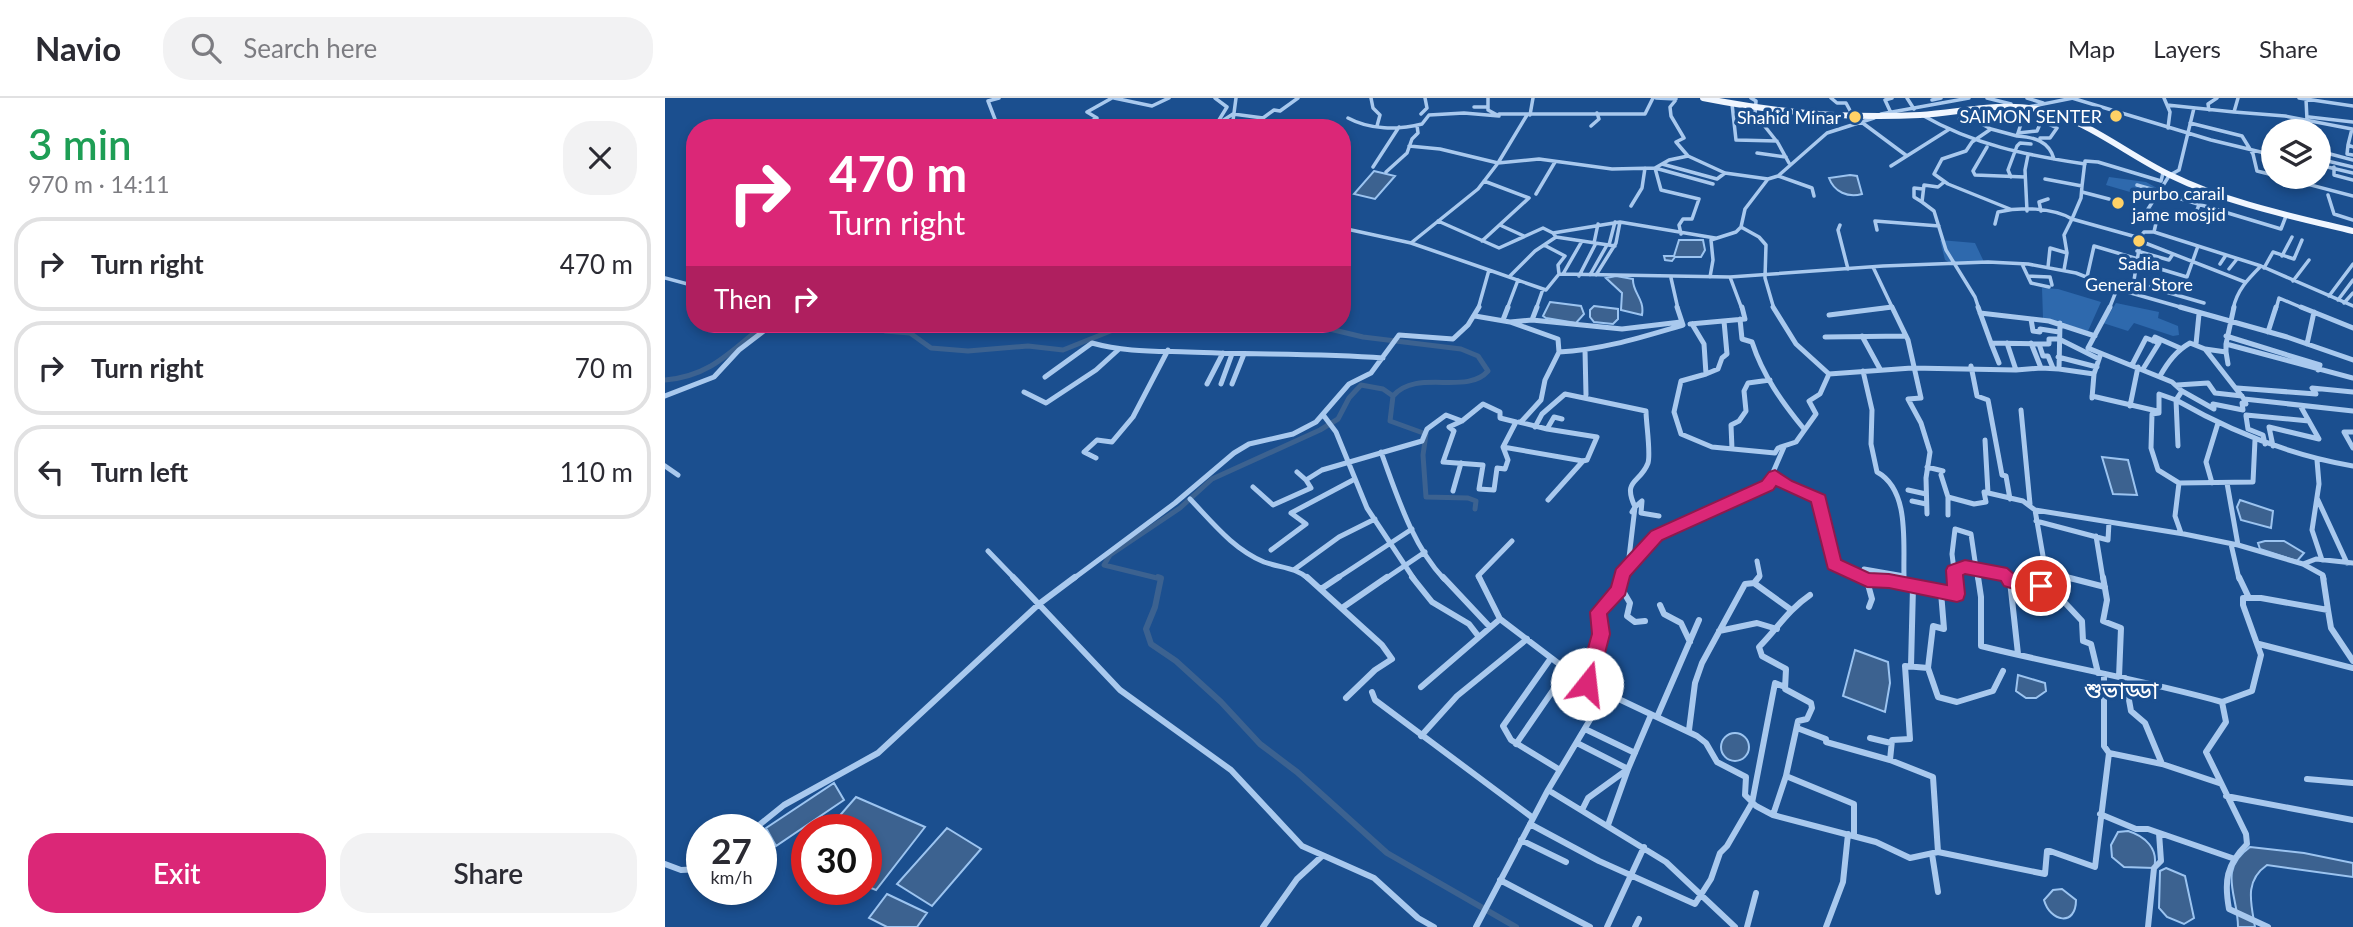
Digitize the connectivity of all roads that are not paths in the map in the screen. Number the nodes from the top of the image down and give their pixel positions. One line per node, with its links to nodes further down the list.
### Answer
1 (999, 98): 56 (street)
2 (1113, 98): 3 (street); 57 (street)
3 (1169, 98)
4 (1215, 98): 58 (street)
5 (1236, 98): 60 (street)
6 (1298, 98): 59 (street)
7 (1371, 98): 68 (street)
8 (1425, 98): 48 (street)
9 (1488, 98): 37 (street)
10 (1533, 98): 51 (street)
11 (1654, 98): 29 (street); 46 (street)
12 (1703, 98): 33 (main road)
13 (1751, 98): 43 (street)
14 (1831, 98): 53 (street)
15 (1892, 98): 50 (street)
16 (1907, 98): 41 (street)
17 (1941, 98): 30 (street)
18 (1969, 98): 41 (street)
19 (1987, 98): 38 (street)
20 (2027, 98): 32 (street)
21 (2073, 98): 32 (street); 71 (street)
22 (2158, 98): 26 (street)
23 (2220, 98): 44 (street)
24 (2238, 98): 47 (street)
25 (2299, 98): 27 (street)
26 (2164, 99): 34 (street)
27 (2306, 99): 28 (street); 55 (street)
28 (2317, 99): 35 (street)
29 (1675, 100): 92 (street)
30 (1932, 100)
31 (2189, 101): 40 (street)
32 (2047, 103): 39 (street)
33 (1732, 104): 43 (main road); 80 (street)
34 (2167, 105): 40 (street); 71 (street)
35 (2353, 106)
36 (1474, 107): 37 (street)
37 (1486, 107): 49 (street)
38 (2018, 108): 39 (main road); 42 (main road)
39 (2030, 108): 54 (main road); 103 (main road)
40 (2191, 108): 44 (street); 66 (street)
41 (1914, 109): 50 (street)
42 (2006, 109): 45 (main road); 72 (street); 74 (street)
43 (1755, 110): 53 (main road); 80 (street)
44 (2209, 110): 47 (street)
45 (1965, 111): 52 (main road); 63 (street)
46 (1597, 113): 51 (street); 69 (street)
47 (2234, 113): 55 (street)
48 (1421, 114)
49 (1499, 114): 51 (street); 67 (street)
50 (1887, 114): 52 (main road); 61 (main road)
51 (1528, 115): 99 (street)
52 (1922, 115): 73 (street)
53 (1853, 116): 61 (main road)
54 (2051, 116): 65 (street); 103 (main road)
55 (2307, 118): 64 (street); 79 (street)
56 (995, 119)
57 (1095, 119)
58 (1220, 119)
59 (1225, 119)
60 (1233, 119)
61 (1862, 119): 93 (street); 100 (street)
62 (1351, 120): 68 (street)
63 (1959, 120)
64 (2353, 122)
65 (2046, 123): 74 (street); 77 (street)
66 (2190, 123): 75 (street); 86 (street)
67 (1417, 125): 70 (street); 78 (street)
68 (1377, 126): 70 (street)
69 (1591, 126)
70 (1399, 127): 76 (street)
71 (2168, 128): 75 (street)
72 (1991, 129): 74 (street); 81 (street)
73 (1948, 130): 81 (street); 93 (street)
74 (2018, 134): 77 (street)
75 (2187, 134): 86 (street); 115 (street)
76 (1395, 137): 78 (street); 105 (street)
77 (2035, 137): 96 (street)
78 (1412, 139): 83 (street)
79 (2351, 139): 84 (street)
80 (1777, 141): 94 (street)
81 (1972, 142): 85 (street); 123 (street)
82 (2031, 145): 89 (street)
83 (1409, 146): 99 (street); 111 (street)
84 (2351, 146): 95 (street)
85 (1987, 148): 89 (street); 117 (street)
86 (2249, 149): 87 (street); 112 (street)
87 (2261, 152)
88 (1757, 153): 94 (street)
89 (2017, 153): 91 (street); 117 (street)
90 (2331, 153): 95 (street)
91 (2028, 155): 96 (street); 118 (street)
92 (1688, 156): 101 (street); 113 (street)
93 (1907, 156): 104 (street)
94 (1786, 157): 100 (street)
95 (2353, 158)
96 (2054, 159): 102 (street)
97 (1555, 162): 99 (street); 107 (street); 130 (street)
98 (2333, 162): 106 (street); 110 (street)
99 (1498, 163): 122 (street)
100 (1789, 163): 116 (street)
101 (1662, 164): 108 (street); 113 (street)
102 (2085, 164): 115 (street); 127 (street)
103 (2150, 165): 115 (main road)
104 (1891, 166)
105 (1373, 167)
106 (2353, 167)
107 (1645, 168): 108 (street); 138 (street)
108 (1655, 168): 124 (street); 163 (street)
109 (2331, 168): 110 (street)
110 (2334, 169): 114 (street); 121 (street)
111 (1386, 172)
112 (2261, 172)
113 (1725, 173): 119 (street)
114 (2353, 173)
115 (2167, 175): 129 (street); 143 (main road)
116 (1778, 176): 119 (street); 133 (street)
117 (2011, 177): 118 (street)
118 (2025, 177): 140 (street)
119 (1768, 179): 157 (street)
120 (2045, 179): 127 (street)
121 (2353, 180)
122 (1484, 181): 147 (street); 170 (street)
123 (1943, 183): 126 (street); 139 (street)
124 (1713, 184)
125 (2137, 186): 129 (street)
126 (1923, 189): 136 (street); 136 (street)
127 (2082, 189): 135 (street); 145 (street)
128 (2326, 189): 132 (street)
129 (2158, 191): 137 (street); 161 (street)
130 (1536, 194)
131 (2328, 195): 146 (street)
132 (2353, 196)
133 (1814, 197)
134 (2048, 199): 141 (street)
135 (2109, 199)
136 (1923, 202): 155 (street)
137 (2199, 205): 144 (street); 150 (street)
138 (1631, 206)
139 (2010, 209): 140 (street); 142 (street)
140 (2027, 211): 141 (street)
141 (2041, 211): 145 (street)
142 (1998, 212): 152 (street)
143 (2275, 212): 144 (main road); 162 (main road)
144 (2286, 216): 162 (main road)
145 (2071, 219): 160 (street); 179 (street)
146 (2353, 220)
147 (1438, 221): 170 (street); 173 (street)
148 (2116, 221): 160 (street)
149 (1618, 222): 151 (street); 163 (street); 176 (street)
150 (2192, 222)
151 (1598, 224): 156 (street); 174 (street)
152 (1995, 224)
153 (1840, 225): 194 (street)
154 (1502, 226): 165 (street)
155 (1938, 226): 159 (street); 187 (street)
156 (1579, 227): 164 (street); 171 (street)
157 (1741, 227): 167 (street); 199 (street)
158 (1351, 230): 173 (street)
159 (1877, 230)
160 (2111, 230): 168 (street)
161 (2154, 232): 168 (street); 177 (street)
162 (2353, 232)
163 (1681, 234): 167 (street)
164 (1554, 235): 165 (street); 171 (street); 175 (street)
165 (1524, 236): 170 (street)
166 (2292, 237): 182 (street)
167 (1715, 238): 205 (street)
168 (2140, 240): 178 (street); 180 (street)
169 (2302, 240): 182 (street)
170 (1482, 241)
171 (1576, 241): 172 (street)
172 (1582, 241): 174 (street); 198 (street)
173 (1411, 243): 196 (street)
174 (1595, 243): 176 (street); 202 (street)
175 (1544, 245): 198 (street); 204 (street)
176 (1610, 245): 200 (street); 201 (street)
177 (2198, 246): 181 (street); 186 (street)
178 (2137, 251): 180 (street); 184 (street)
179 (2067, 253): 192 (street); 197 (street)
180 (2173, 254): 186 (street)
181 (2226, 255): 183 (street); 189 (street)
182 (2282, 256): 193 (street)
183 (2237, 258): 193 (street); 195 (street)
184 (2137, 260): 186 (street); 207 (street); 214 (street)
185 (2309, 260): 211 (street)
186 (2193, 262): 213 (street)
187 (1952, 264): 188 (street); 191 (street); 227 (street)
188 (2022, 264): 192 (street); 203 (street)
189 (2220, 264)
190 (2353, 264): 220 (street)
191 (1873, 267): 194 (street); 225 (street)
192 (2047, 267): 197 (street)
193 (2263, 267): 211 (street); 213 (street)
194 (1848, 269): 199 (street)
195 (2228, 269)
196 (1489, 270): 204 (street); 230 (street)
197 (2064, 270): 207 (street)
198 (1561, 274): 202 (street); 216 (street)
199 (1765, 274): 206 (street); 287 (street)
200 (1590, 275): 201 (street); 202 (street)
201 (1596, 275): 209 (street)
202 (1579, 276)
203 (2028, 276): 203 (street)
204 (1509, 277): 210 (street)
205 (1710, 277): 206 (street); 209 (street)
206 (1730, 277): 232 (street)
207 (2087, 277): 217 (street)
208 (665, 278): 215 (street)
209 (1671, 278): 238 (street)
210 (1518, 280): 216 (street); 233 (street)
211 (2293, 281): 220 (street)
212 (2353, 281): 221 (street)
213 (2245, 282): 237 (street)
214 (2135, 283): 218 (street); 222 (street)
215 (686, 284)
216 (1543, 289): 234 (street)
217 (2117, 289): 218 (street); 245 (street)
218 (2132, 293): 228 (street)
219 (2353, 293): 223 (street)
220 (2329, 296): 221 (street)
221 (2338, 300): 223 (street)
222 (2204, 303)
223 (2344, 303): 224 (street)
224 (2353, 306)
225 (1892, 307): 229 (street); 247 (street)
226 (2314, 312): 241 (street); 243 (street); 258 (street)
227 (1980, 313): 231 (street); 252 (street)
228 (2199, 314): 237 (street); 256 (street)
229 (1829, 315)
230 (1475, 316): 233 (street); 272 (street)
231 (2031, 318): 239 (street); 242 (street)
232 (1740, 319): 236 (street); 292 (street)
233 (1503, 320): 235 (street)
234 (1532, 320): 235 (street); 238 (street)
235 (1510, 321): 264 (street)
236 (1724, 321): 240 (street); 286 (street)
237 (2230, 321): 243 (street); 248 (street)
238 (1683, 323): 240 (street); 263 (street)
239 (2060, 323): 242 (street); 245 (street)
240 (1692, 324): 286 (street)
241 (2353, 328)
242 (2059, 332): 250 (street)
243 (2268, 332): 258 (street)
244 (761, 333): 302 (street)
245 (2095, 335): 270 (street)
246 (1862, 336): 247 (street); 249 (street); 281 (street)
247 (1906, 336): 283 (street)
248 (2226, 336): 257 (street); 279 (street)
249 (1825, 337)
250 (2059, 339): 255 (street); 270 (street); 271 (street)
251 (2153, 341): 259 (street); 278 (street); 278 (street)
252 (1991, 343): 253 (street); 274 (street)
253 (2007, 343): 254 (street); 284 (street)
254 (2031, 344): 255 (street); 280 (street)
255 (2039, 344): 282 (street)
256 (2196, 344): 259 (street); 260 (street)
257 (2226, 344): 265 (street); 279 (street)
258 (2307, 344): 266 (street)
259 (2180, 348): 289 (street)
260 (2205, 349): 265 (street); 297 (street)
261 (1118, 350): 262 (street); 290 (street); 299 (street)
262 (1168, 350): 267 (street); 331 (street)
263 (1585, 350): 264 (street); 301 (street)
264 (1559, 352): 315 (street)
265 (2226, 352): 275 (street)
266 (2326, 352): 273 (street); 279 (street)
267 (1223, 353): 268 (street); 293 (street)
268 (1232, 354): 269 (street); 294 (street)
269 (1244, 354): 272 (street); 295 (street)
270 (2100, 356): 277 (street); 278 (street)
271 (2058, 357): 277 (street); 282 (street)
272 (1383, 358): 311 (street)
273 (2353, 360)
274 (1999, 363)
275 (2228, 364)
276 (1971, 366): 283 (street); 284 (street); 355 (street)
277 (2097, 367): 288 (street)
278 (2138, 367): 289 (street); 305 (street)
279 (2318, 367): 291 (street)
280 (2041, 368): 282 (street); 284 (street)
281 (1880, 369): 283 (street); 285 (street)
282 (2056, 369): 288 (street)
283 (1915, 370): 338 (street)
284 (2015, 370)
285 (1863, 371): 287 (street); 387 (street)
286 (1706, 374): 329 (street)
287 (1829, 374): 319 (street)
288 (2094, 374): 305 (street)
289 (2160, 376): 296 (street)
290 (1045, 377)
291 (2353, 378)
292 (1770, 380): 319 (street); 329 (street)
293 (1207, 384)
294 (1221, 384)
295 (1233, 384)
296 (2177, 385): 298 (street); 303 (street)
297 (2237, 388): 300 (street); 303 (street)
298 (2182, 391): 304 (street); 310 (street)
299 (1024, 392)
300 (2353, 393)
301 (1586, 395): 317 (street); 360 (street)
302 (665, 396)
303 (2243, 397): 306 (street); 310 (street)
304 (2176, 400): 309 (street); 316 (street); 324 (street)
305 (2130, 406): 309 (street)
306 (2301, 407): 308 (street); 314 (street)
307 (2021, 410): 359 (street)
308 (2353, 411)
309 (2159, 412): 344 (street)
310 (2245, 412): 314 (street); 323 (street)
311 (1324, 416): 335 (street); 398 (street)
312 (1562, 419): 318 (street)
313 (1462, 421): 315 (street); 330 (street); 334 (street)
314 (2309, 421): 325 (street)
315 (1519, 422): 317 (street); 326 (street)
316 (2218, 424): 322 (street); 345 (street)
317 (1535, 427): 318 (street)
318 (1547, 429): 333 (street)
319 (1804, 429): 327 (street)
320 (2353, 432): 328 (street)
321 (1985, 440): 351 (street)
322 (2255, 440): 323 (street); 346 (street)
323 (2265, 444): 325 (street)
324 (2178, 446)
325 (2273, 446): 332 (street)
326 (1503, 447): 333 (street); 334 (street)
327 (1784, 447): 329 (street); 341 (street)
328 (2353, 448)
329 (1732, 449)
330 (1381, 452): 335 (street); 368 (street)
331 (1096, 458)
332 (2317, 460): 337 (street); 353 (street)
333 (1583, 461): 356 (street)
334 (1461, 463): 349 (street)
335 (1349, 464): 342 (street); 343 (street)
336 (665, 466): 340 (street)
337 (2353, 466)
338 (1927, 467): 350 (street); 352 (street)
339 (1297, 472): 343 (street)
340 (678, 475)
341 (1775, 476): 382 (street); 387 (street)
342 (1355, 479): 365 (street); 374 (street)
343 (1306, 480): 347 (street)
344 (2179, 483): 345 (street); 369 (street)
345 (2212, 483): 346 (street)
346 (2227, 483): 373 (street)
347 (1253, 487)
348 (1908, 490): 350 (street)
349 (1453, 491)
350 (1926, 494): 358 (street)
351 (1988, 494): 352 (street); 355 (street)
352 (1948, 497): 363 (street)
353 (2316, 498): 377 (street); 379 (street)
354 (1190, 499): 384 (street)
355 (2010, 499): 359 (street)
356 (1548, 500)
357 (1912, 501): 358 (street)
358 (1926, 503): 362 (street)
359 (2030, 504): 361 (street)
360 (1634, 509): 364 (street); 382 (street)
361 (2035, 510): 366 (street); 367 (street)
362 (1927, 514)
363 (1948, 515)
364 (1659, 516)
365 (1375, 519): 372 (street); 384 (street)
366 (2036, 521): 370 (street); 386 (street)
367 (2109, 522): 369 (street); 370 (street)
368 (1412, 528): 372 (street); 376 (street)
369 (2181, 533): 373 (street)
370 (2096, 536): 391 (street)
371 (1512, 541): 404 (street)
372 (1389, 543): 381 (street); 392 (street)
373 (2234, 545): 380 (street); 397 (street)
374 (1271, 550)
375 (988, 551): 398 (street)
376 (1425, 552): 381 (street); 407 (street)
377 (2322, 560): 379 (street); 380 (street)
378 (1757, 561): 389 (street)
379 (2350, 563)
380 (2303, 564): 403 (street)
381 (1403, 566): 401 (street); 410 (street)
382 (1628, 568): 394 (street)
383 (1976, 568): 385 (street); 385 (street); 388 (street); 414 (street)
384 (1294, 569): 392 (street)
385 (1954, 570): 395 (street)
386 (2044, 572): 391 (street); 393 (street)
387 (1867, 580): 390 (street); 400 (street)
388 (2010, 581): 393 (street); 414 (street)
389 (1754, 583): 402 (street); 409 (street)
390 (1913, 587): 395 (street); 417 (street)
391 (2105, 587): 423 (street)
392 (1321, 589): 401 (street)
393 (2052, 589): 422 (street)
394 (1619, 590): 406 (street); 424 (street)
395 (1941, 592): 418 (street)
396 (1810, 596): 402 (street)
397 (2249, 598): 403 (street); 413 (street)
398 (1039, 604): 454 (street); 465 (street)
399 (1660, 605): 412 (street)
400 (1870, 607)
401 (1342, 608): 429 (street)
402 (1790, 609): 408 (street)
403 (2328, 610): 416 (street)
404 (1500, 619): 407 (street); 411 (street)
405 (1699, 620): 412 (street)
406 (1645, 621)
407 (1489, 626): 410 (street)
408 (1777, 629): 409 (street); 426 (street)
409 (1719, 631): 434 (street)
410 (1479, 637): 425 (street)
411 (1527, 639): 415 (street); 435 (street)
412 (1689, 642): 431 (street)
413 (2259, 644): 419 (street); 430 (street)
414 (2018, 654): 422 (street)
415 (1552, 658): 420 (street); 439 (street)
416 (2353, 661)
417 (1911, 666): 418 (street); 438 (street)
418 (1928, 668): 421 (street)
419 (2353, 668)
420 (1567, 670): 424 (street); 439 (street)
421 (2003, 671)
422 (2101, 673): 423 (street); 440 (street)
423 (2122, 678): 430 (street); 443 (street)
424 (1587, 684): 428 (street)
425 (1422, 687)
426 (1785, 687): 432 (street); 452 (street)
427 (1372, 692): 435 (street)
428 (1606, 693): 431 (street); 433 (street)
429 (1346, 698)
430 (2222, 702): 448 (street)
431 (1654, 716): 434 (street); 441 (street)
432 (1797, 728): 442 (street); 446 (street)
433 (1585, 729): 437 (street); 441 (street)
434 (1689, 730): 452 (street)
435 (1421, 736): 458 (street)
436 (1870, 738): 438 (street)
437 (1577, 743): 444 (street); 445 (street)
438 (1891, 743): 442 (street)
439 (1516, 744): 445 (street)
440 (2109, 752): 443 (street); 455 (street)
441 (1635, 753): 444 (street)
442 (1890, 760): 464 (street)
443 (2162, 764): 448 (street)
444 (1627, 769): 453 (street); 459 (street)
445 (1560, 770): 450 (street)
446 (1786, 776): 456 (street); 461 (street)
447 (2307, 779): 449 (street)
448 (2219, 783): 451 (street)
449 (2353, 783)
450 (1548, 790): 453 (street); 458 (street)
451 (2226, 796): 457 (street); 466 (street)
452 (1752, 803): 456 (street); 474 (street)
453 (1581, 810): 459 (street)
454 (773, 814)
455 (2101, 814): 460 (street); 464 (street)
456 (1773, 815): 461 (street)
457 (2353, 820)
458 (1532, 821): 462 (street); 470 (street)
459 (1608, 825): 463 (street)
460 (2159, 833): 466 (street); 483 (street)
461 (1851, 835): 464 (street); 482 (street)
462 (1521, 840): 467 (street); 471 (street)
463 (1644, 847): 470 (street); 474 (street)
464 (1935, 853): 472 (street)
465 (1321, 857): 476 (street); 477 (street)
466 (2232, 858): 484 (street)
467 (1566, 862)
468 (665, 864): 469 (street)
469 (686, 870)
470 (1631, 875): 474 (street); 479 (street)
471 (1500, 880): 475 (street); 478 (street)
472 (1938, 892)
473 (1756, 893): 481 (street)
474 (1701, 896): 480 (street)
475 (1477, 924)
476 (1263, 927)
477 (1434, 927)
478 (1590, 927)
479 (1607, 927)
480 (1735, 927)
481 (1747, 927)
482 (1826, 927)
483 (2148, 927)
484 (2268, 927)

